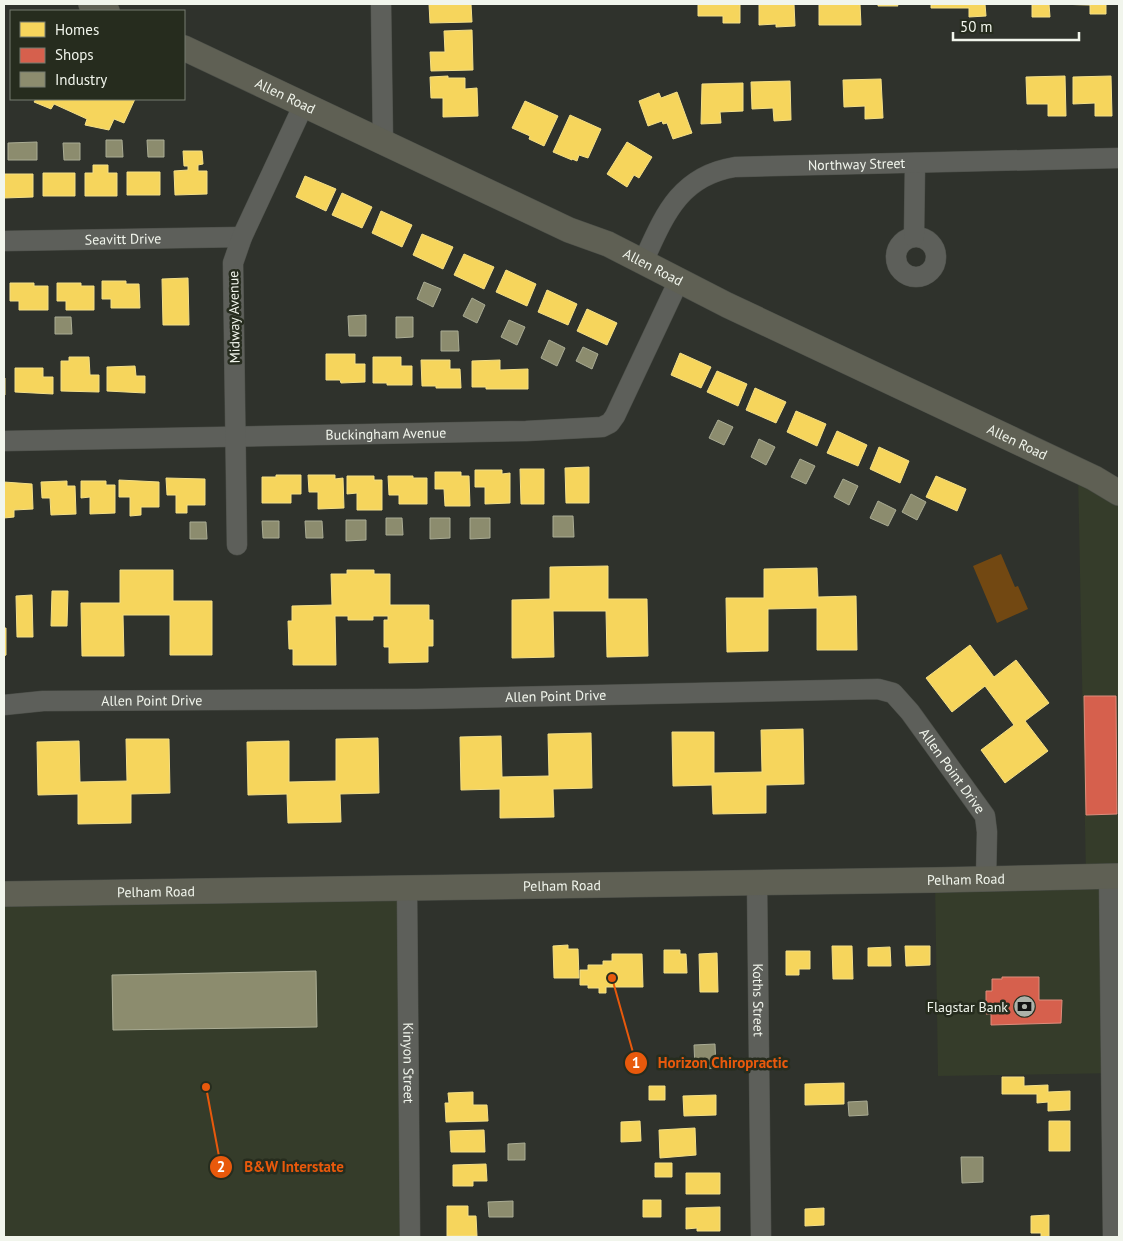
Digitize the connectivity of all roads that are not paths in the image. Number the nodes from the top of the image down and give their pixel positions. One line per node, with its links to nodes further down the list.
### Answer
1 (91, 4): 3 (main road)
2 (381, 4): 6 (street)
3 (105, 10)
4 (185, 48): 5 (main road, Allen Road)
5 (304, 104): 6 (main road, Allen Road); 9 (street, Midway Avenue)
6 (383, 142): 12 (main road, Allen Road)
7 (1119, 158): 8 (street, Northway Street)
8 (915, 163): 10 (street); 12 (street, Northway Street)
9 (242, 237): 11 (street, Seavitt Drive); 14 (street, Midway Avenue)
10 (914, 237)
11 (4, 241)
12 (643, 262): 13 (main road, Allen Road)
13 (679, 280): 14 (street, Buckingham Avenue); 16 (main road, Allen Road)
14 (235, 437): 15 (street, Buckingham Avenue); 17 (street, Midway Avenue)
15 (4, 441)
16 (1119, 493)
17 (237, 545)
18 (4, 705): 20 (street, Allen Point Drive)
19 (1114, 876): 20 (main road, Pelham Road); 26 (street)
20 (986, 878): 21 (main road, Pelham Road)
21 (757, 882): 22 (main road, Pelham Road); 25 (street, Koths Street)
22 (407, 888): 23 (main road, Pelham Road); 24 (street, Kinyon Street)
23 (4, 894)
24 (410, 1237)
25 (761, 1237)
26 (1113, 1237)

